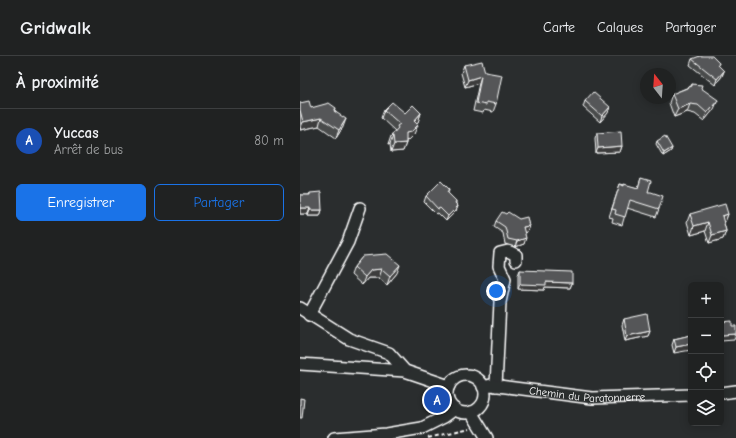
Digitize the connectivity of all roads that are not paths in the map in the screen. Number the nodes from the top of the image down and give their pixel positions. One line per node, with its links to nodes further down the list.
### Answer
1 (360, 208): 3 (street)
2 (516, 260): 7 (street)
3 (304, 312): 5 (street)
4 (300, 364): 5 (street)
5 (405, 371): 6 (street)
6 (449, 386): 8 (street); 12 (street)
7 (496, 386): 8 (street, Chemin du Paratonnerre); 11 (street, Chemin du Paratonnerre)
8 (483, 387): 13 (street)
9 (736, 391): 10 (street)
10 (724, 393)
11 (688, 395)
12 (455, 409): 13 (street); 14 (street)
13 (471, 412): 15 (street)
14 (334, 438)
15 (487, 438)

